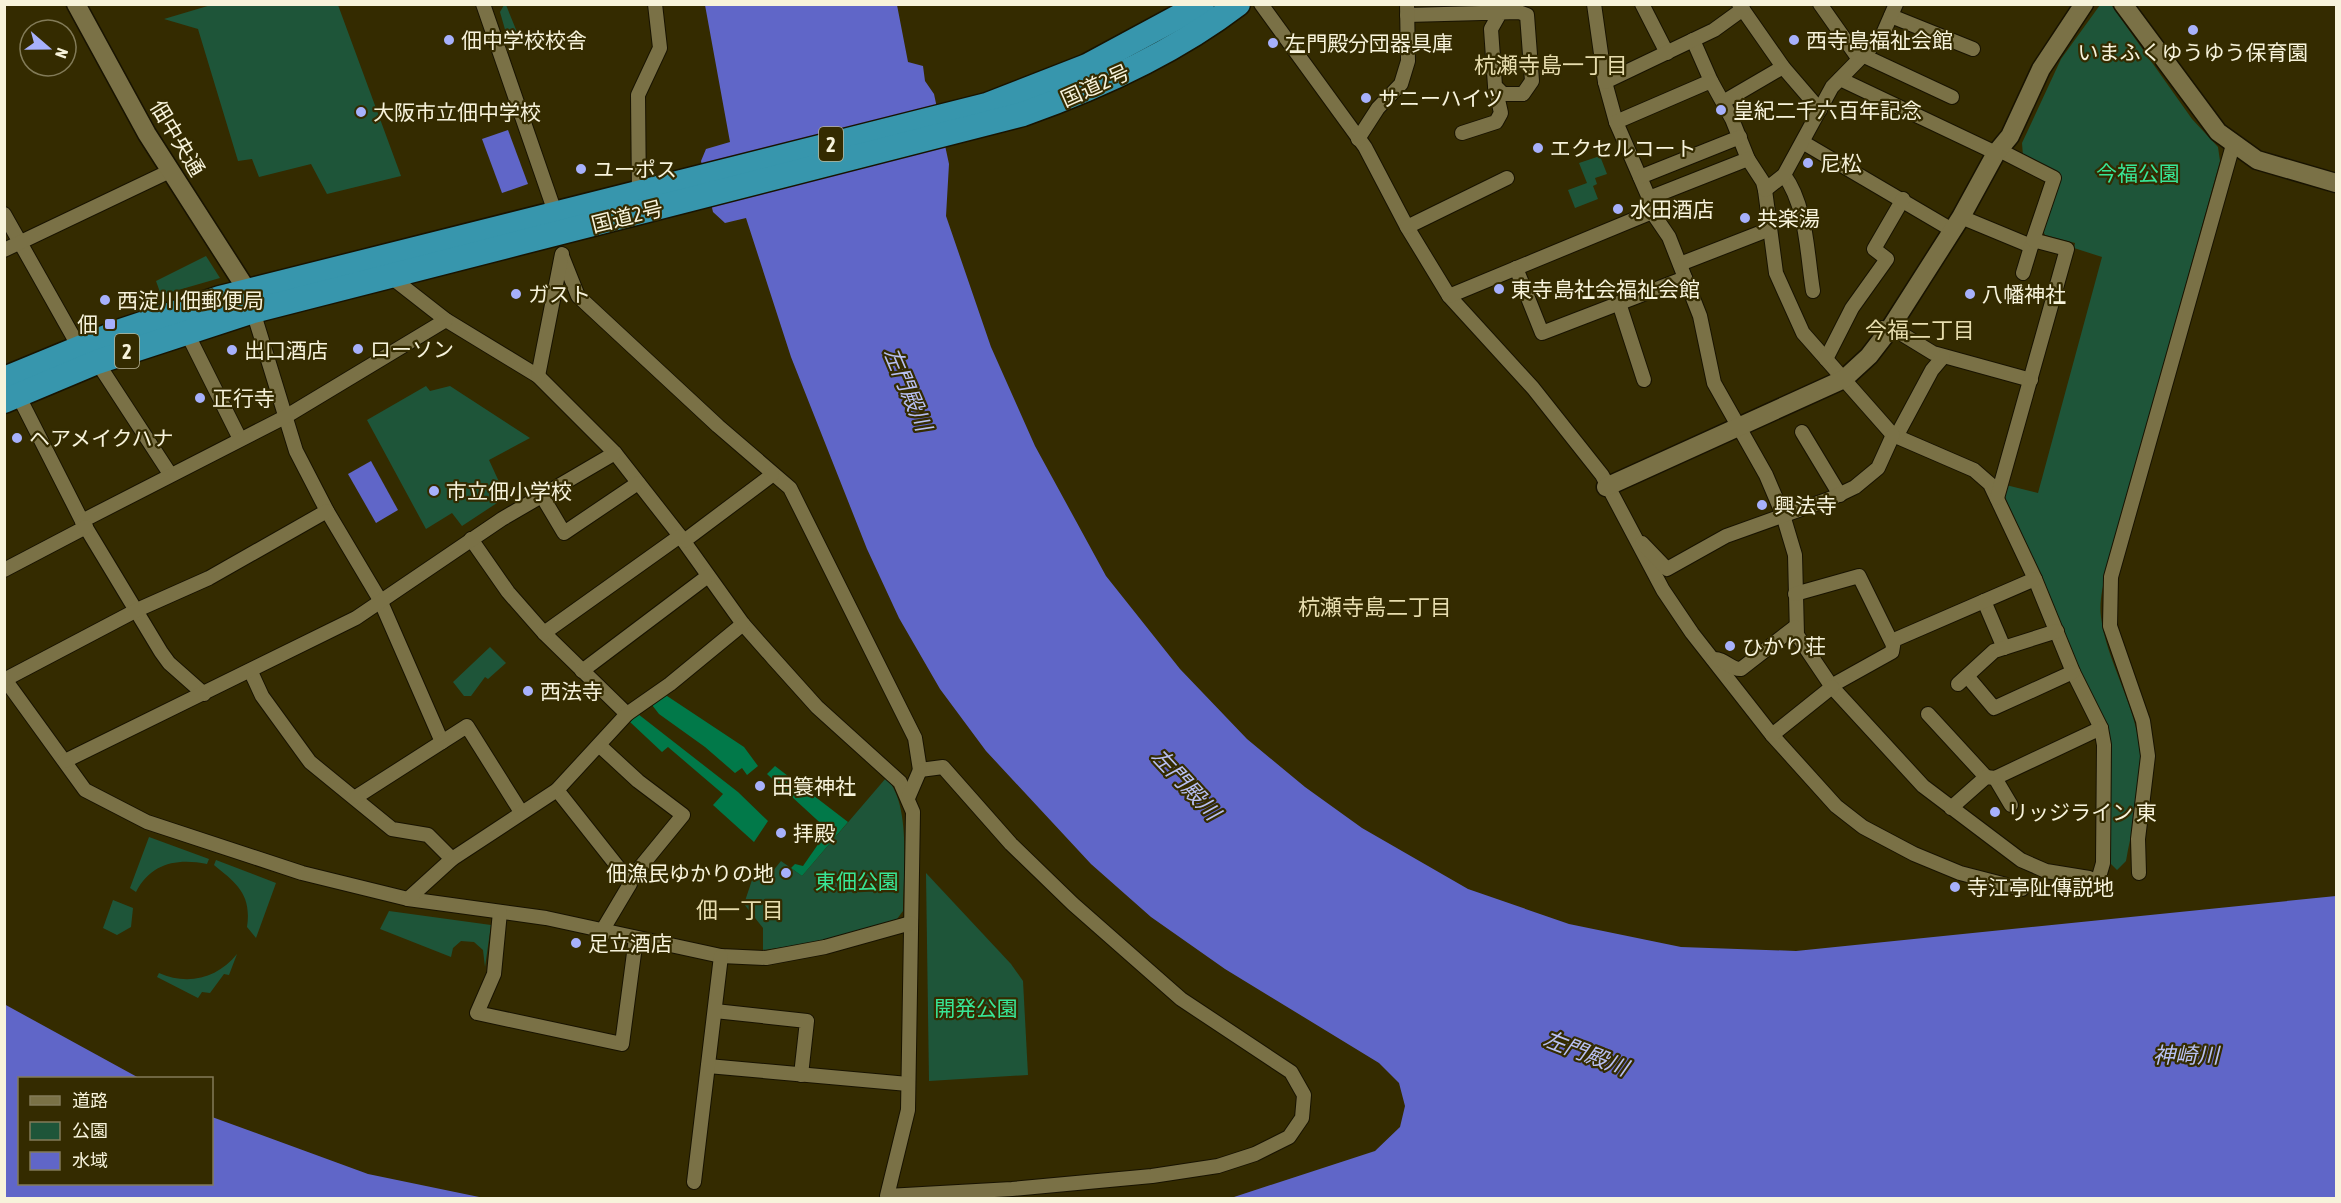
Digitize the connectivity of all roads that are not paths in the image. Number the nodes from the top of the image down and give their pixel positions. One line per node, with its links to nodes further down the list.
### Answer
1 (76, 4): 37 (street, 佃中央通)
2 (483, 4): 50 (street)
3 (655, 4): 44 (street)
4 (1202, 4): 28 (highway, 国道2号 / 2)
5 (1238, 4): 28 (highway, 国道2号 / 2)
6 (1261, 4): 32 (street)
7 (1594, 4): 23 (street)
8 (1642, 4): 18 (street)
9 (1820, 4): 19 (street)
10 (2084, 4): 35 (street)
11 (2123, 4): 34 (street)
12 (1741, 7): 16 (street); 20 (street)
13 (1407, 10): 15 (street); 32 (street)
14 (1894, 10): 17 (street); 19 (street)
15 (1500, 13): 24 (street); 24 (street)
16 (1693, 40): 18 (street); 22 (street)
17 (1973, 49)
18 (1667, 53): 23 (street)
19 (1860, 57): 21 (street); 25 (street)
20 (1783, 66): 26 (street); 27 (street)
21 (1840, 79): 27 (street); 35 (street)
22 (1711, 81): 26 (street); 29 (street)
23 (1605, 82): 29 (street)
24 (1495, 86): 30 (street)
25 (1952, 97)
26 (1723, 102): 31 (street)
27 (1820, 110): 33 (street)
28 (989, 114): 44 (highway, 国道2号 / 2)
29 (1616, 122): 39 (street)
30 (1462, 132)
31 (1740, 137): 36 (street); 39 (street)
32 (1358, 139): 48 (street)
33 (1804, 143): 38 (street); 43 (street)
34 (2233, 145): 41 (street); 131 (street)
35 (1998, 151): 47 (street); 52 (street)
36 (1748, 159): 42 (street); 45 (street)
37 (170, 171): 51 (street); 61 (street, 佃中央通)
38 (1784, 176): 42 (street); 59 (street)
39 (1640, 177): 45 (street)
40 (1507, 178): 48 (street)
41 (2337, 183)
42 (1765, 190): 49 (street)
43 (1903, 199): 47 (street); 68 (street)
44 (639, 202): 50 (highway, 国道2号 / 2)
45 (1650, 205): 54 (street); 55 (street)
46 (4, 214): 51 (street)
47 (1956, 224): 52 (street); 64 (street)
48 (1407, 227): 60 (street)
49 (1770, 229): 54 (street); 68 (street)
50 (560, 235): 57 (highway, 国道2号 / 2); 61 (highway, 国道2号 / 2); 69 (street); 81 (street)
51 (21, 243): 53 (street); 66 (street)
52 (2032, 243): 56 (street); 72 (street)
53 (4, 250)
54 (1680, 264): 58 (street)
55 (1516, 268): 60 (street); 62 (street)
56 (2023, 273)
57 (391, 277): 61 (highway, 国道2号 / 2); 63 (street)
58 (1685, 278): 62 (street); 75 (street)
59 (1813, 291)
60 (1449, 296): 83 (street)
61 (250, 301): 65 (highway, 国道2号 / 2); 66 (highway, 国道2号 / 2); 74 (street)
62 (1619, 303): 71 (street)
63 (446, 320): 69 (street); 74 (street)
64 (1885, 329): 67 (street); 70 (street)
65 (186, 331): 66 (highway, 国道2号 / 2); 78 (street)
66 (88, 354): 73 (highway, 国道2号 / 2); 80 (street)
67 (1943, 357): 72 (street); 77 (street)
68 (1826, 359): 70 (street)
69 (538, 376): 79 (street)
70 (1844, 379): 75 (street); 77 (street)
71 (1644, 380)
72 (2031, 380): 86 (street)
73 (9, 392): 89 (street)
74 (285, 417): 78 (street); 87 (street)
75 (1737, 427): 83 (street); 88 (street)
76 (1802, 432): 85 (street)
77 (1894, 436): 85 (street); 86 (street)
78 (240, 440): 80 (street)
79 (615, 453): 82 (street); 84 (street)
80 (170, 474): 89 (street)
81 (772, 475): 91 (street); 122 (street)
82 (638, 483): 84 (street); 91 (street)
83 (1606, 488): 90 (street)
84 (542, 495): 92 (street)
85 (1840, 495): 88 (street)
86 (1997, 498): 96 (street)
87 (327, 511): 99 (street); 101 (street)
88 (1783, 515): 93 (street); 98 (street)
89 (84, 524): 94 (street); 101 (street)
90 (1633, 536): 93 (street); 97 (street)
91 (682, 538): 95 (street); 105 (street)
92 (471, 539): 99 (street); 105 (street)
93 (1668, 568): 97 (street)
94 (4, 570)
95 (708, 576): 102 (street); 109 (street)
96 (2035, 579): 100 (street); 104 (street)
97 (1662, 590): 108 (street)
98 (1795, 594): 103 (street); 106 (street)
99 (380, 600): 110 (street); 119 (street)
100 (1984, 601): 106 (street); 107 (street)
101 (137, 610): 112 (street); 114 (street)
102 (743, 624): 115 (street); 126 (street)
103 (1795, 627): 108 (street); 113 (street)
104 (2056, 631): 107 (street); 111 (street)
105 (544, 633): 109 (street)
106 (1892, 643): 113 (street)
107 (2004, 648): 111 (street)
108 (1712, 659): 118 (street)
109 (582, 671): 115 (street)
110 (250, 672): 114 (street); 125 (street)
111 (2073, 672): 117 (street)
112 (5, 679): 121 (street)
113 (1831, 686): 118 (street); 128 (street)
114 (204, 694): 121 (street)
115 (627, 714): 120 (street)
116 (1928, 714): 123 (street)
117 (2101, 728): 123 (street); 128 (street)
118 (1772, 735): 133 (street)
119 (442, 742): 125 (street); 129 (street)
120 (600, 746): 124 (street); 132 (street)
121 (65, 761): 134 (street)
122 (920, 770): 126 (street); 143 (street)
123 (1990, 777): 127 (street); 128 (street)
124 (557, 790): 129 (street); 132 (street)
125 (356, 797): 130 (street)
126 (908, 798): 136 (street)
127 (2011, 804)
128 (1951, 808)
129 (521, 812): 130 (street)
130 (452, 859): 134 (street)
131 (2139, 873)
132 (629, 881): 137 (street)
133 (2022, 890)
134 (408, 899): 135 (street)
135 (500, 912): 137 (street); 138 (street)
136 (910, 923): 139 (street); 143 (street)
137 (602, 931): 138 (street)
138 (636, 938): 139 (street)
139 (721, 956): 140 (street)
140 (715, 1011): 141 (street); 142 (street)
141 (708, 1066): 142 (street); 144 (street)
142 (801, 1075): 143 (street)
143 (908, 1084)
144 (694, 1182)

